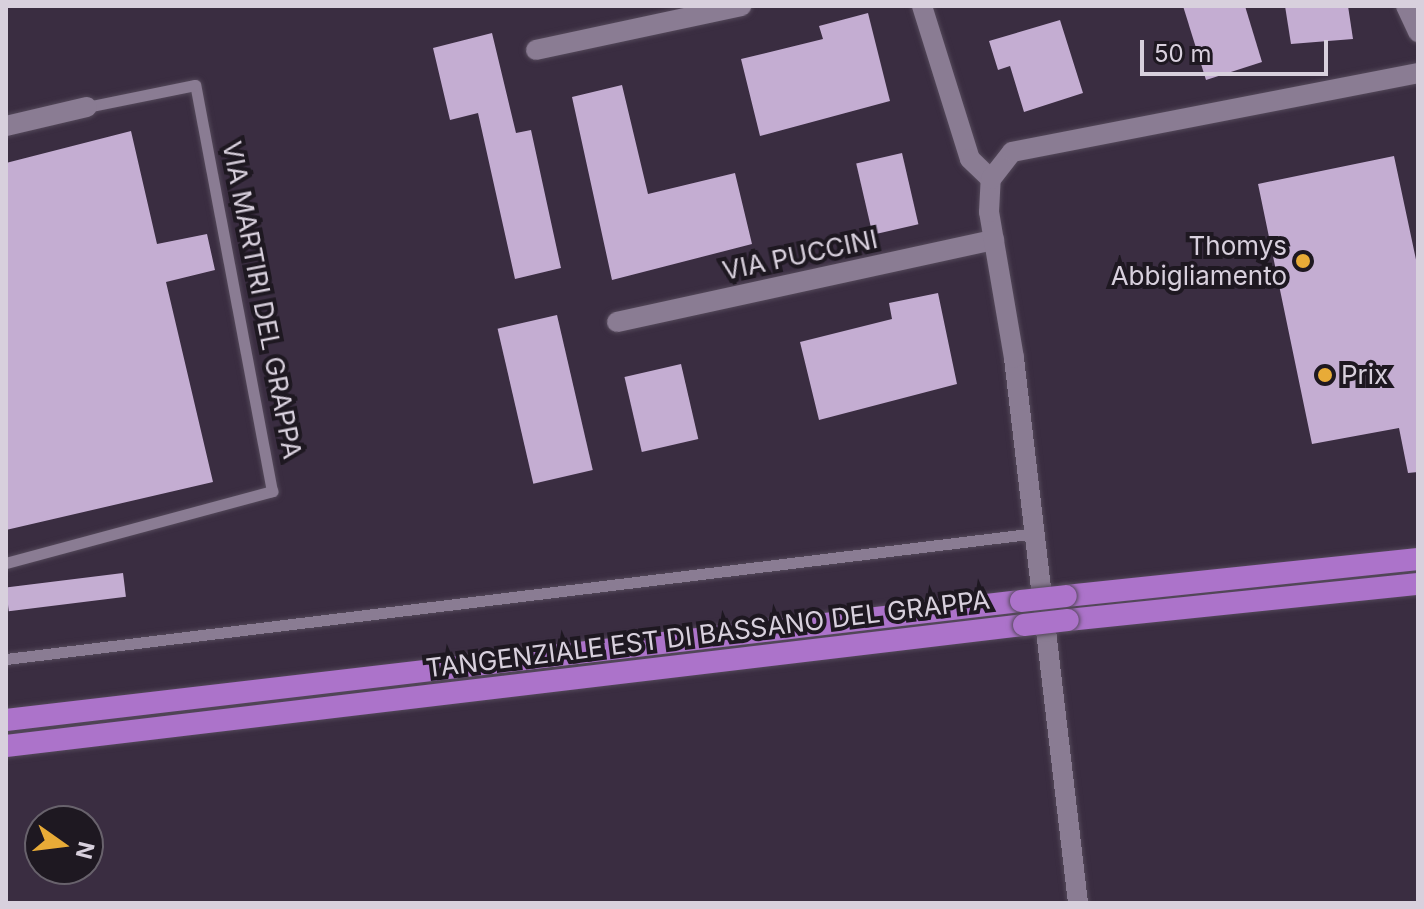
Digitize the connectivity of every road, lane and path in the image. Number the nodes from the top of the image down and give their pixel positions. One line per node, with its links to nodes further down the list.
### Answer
1 (741, 6): 5 (street)
2 (922, 6): 9 (street)
3 (1406, 6): 4 (street)
4 (1418, 32)
5 (536, 50)
6 (1418, 73): 9 (street)
7 (87, 107): 8 (street, VIA MARTIRI DEL GRAPPA); 14 (lane, VIA MARTIRI DEL GRAPPA)
8 (6, 126)
9 (991, 179): 10 (street)
10 (994, 240): 11 (street, VIA PUCCINI); 12 (street)
11 (617, 322)
12 (1036, 533): 16 (lane); 19 (street)
13 (1418, 559): 17 (highway, TANGENZIALE EST DI BASSANO DEL GRAPPA, bridge)
14 (6, 563)
15 (1418, 584): 18 (highway, TANGENZIALE EST DI BASSANO DEL GRAPPA, bridge)
16 (6, 659)
17 (6, 720)
18 (6, 746)
19 (1078, 903)

